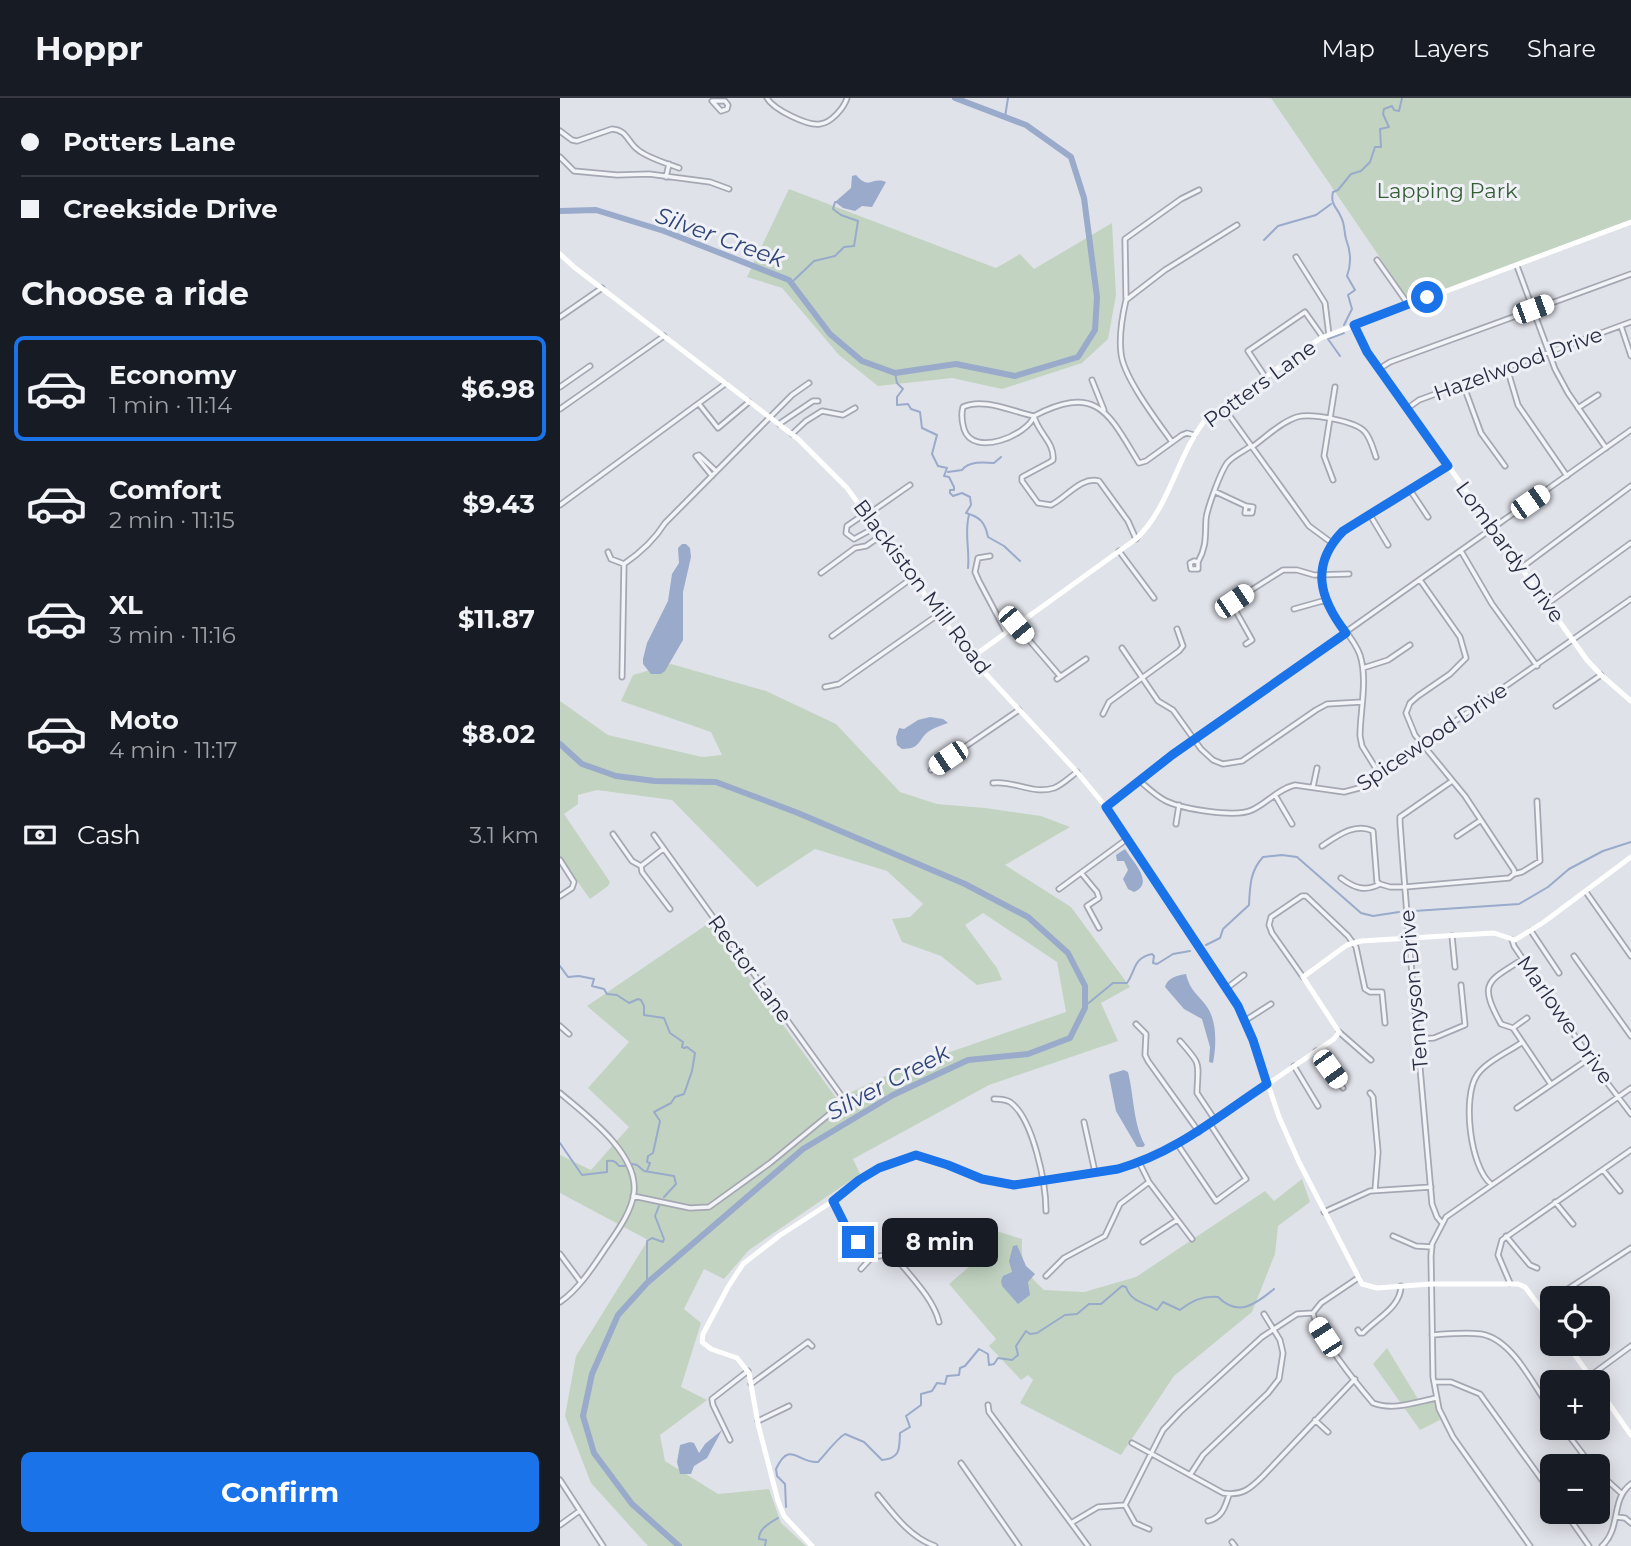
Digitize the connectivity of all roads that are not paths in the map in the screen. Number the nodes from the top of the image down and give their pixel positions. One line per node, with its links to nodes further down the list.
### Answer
1 (767, 98): 2 (street)
2 (847, 98)
3 (706, 99): 4 (street)
4 (712, 102)
5 (560, 131): 7 (street)
6 (560, 157): 9 (street)
7 (669, 164): 8 (street); 9 (street)
8 (679, 168)
9 (666, 177): 10 (street)
10 (729, 189)
11 (1199, 190): 20 (street)
12 (1631, 222): 17 (main road, Potters Lane)
13 (1237, 225): 20 (street)
14 (560, 254): 19 (main road, Blackiston Mill Road)
15 (1296, 257): 28 (street)
16 (1377, 260): 21 (street)
17 (1517, 265): 21 (main road, Potters Lane); 22 (street)
18 (1631, 274): 22 (street)
19 (602, 288): 23 (street); 27 (main road, Blackiston Mill Road)
20 (1126, 300): 58 (street)
21 (1408, 304): 25 (main road, Potters Lane)
22 (1533, 309): 29 (street); 33 (street)
23 (560, 317)
24 (1631, 322): 26 (street, Hazelwood Drive)
25 (1354, 325): 28 (main road, Potters Lane); 33 (main road, Lombardy Drive)
26 (1621, 326): 29 (street, Hazelwood Drive); 30 (street)
27 (664, 336): 36 (main road, Blackiston Mill Road); 48 (street)
28 (1326, 336): 34 (main road, Potters Lane); 34 (street)
29 (1549, 352): 32 (street, Hazelwood Drive); 47 (street)
30 (1631, 356)
31 (590, 366): 39 (street)
32 (1507, 368): 38 (street, Hazelwood Drive); 66 (street)
33 (1379, 369): 49 (main road, Lombardy Drive)
34 (1266, 378): 46 (main road, Potters Lane)
35 (1091, 380): 50 (street)
36 (726, 383): 42 (main road, Blackiston Mill Road); 44 (street)
37 (809, 383): 52 (street)
38 (1463, 384): 49 (street, Hazelwood Drive); 63 (street)
39 (560, 387)
40 (1335, 387): 53 (street)
41 (1598, 395): 47 (street)
42 (750, 401): 44 (street); 52 (main road, Blackiston Mill Road)
43 (818, 401): 54 (street)
44 (699, 404): 72 (street)
45 (855, 408): 56 (street)
46 (1224, 408): 57 (main road, Potters Lane); 59 (street)
47 (1578, 408): 60 (street)
48 (560, 409)
49 (1407, 409): 62 (main road, Lombardy Drive)
50 (1104, 410): 51 (street); 58 (street)
51 (1034, 416): 51 (street); 80 (street)
52 (771, 417): 54 (main road, Blackiston Mill Road); 64 (street)
53 (1330, 419): 59 (street); 61 (street); 67 (street)
54 (779, 424): 56 (main road, Blackiston Mill Road)
55 (1631, 430): 60 (street)
56 (792, 434): 74 (main road, Blackiston Mill Road)
57 (1194, 435): 58 (street); 80 (main road, Potters Lane)
58 (1172, 443)
59 (1251, 447): 71 (street); 81 (street)
60 (1606, 448): 66 (street)
61 (1376, 457)
62 (1448, 466): 70 (street); 78 (main road, Lombardy Drive)
63 (1505, 466)
64 (716, 471): 65 (street); 65 (street)
65 (712, 476): 89 (street)
66 (1567, 476): 78 (street)
67 (1333, 480)
68 (910, 485): 74 (street)
69 (1631, 486): 90 (street)
70 (1410, 490): 75 (street); 76 (street)
71 (1216, 492): 73 (street); 88 (street)
72 (560, 505)
73 (1246, 506)
74 (866, 514): 77 (main road, Blackiston Mill Road); 77 (street)
75 (1370, 515): 81 (street); 83 (street)
76 (1428, 517)
77 (876, 527): 79 (main road, Blackiston Mill Road)
78 (1494, 528): 85 (street); 90 (main road, Lombardy Drive)
79 (882, 535): 91 (street); 94 (main road, Blackiston Mill Road)
80 (1136, 539): 84 (main road, Potters Lane)
81 (1332, 543): 93 (street)
82 (1631, 543): 99 (street)
83 (1388, 545)
84 (1119, 551): 96 (street); 104 (main road, Potters Lane)
85 (1461, 551): 95 (street); 117 (street)
86 (608, 552): 89 (street)
87 (990, 556): 106 (street)
88 (1198, 562)
89 (624, 564): 120 (street)
90 (1521, 568): 99 (main road, Lombardy Drive)
91 (821, 573)
92 (1349, 574): 93 (street)
93 (1322, 575): 98 (street); 100 (street)
94 (912, 578): 103 (main road, Blackiston Mill Road); 108 (street)
95 (1420, 580): 107 (street); 114 (street)
96 (1154, 598)
97 (1631, 599): 109 (street, Spicewood Drive)
98 (1326, 600): 101 (street); 107 (street)
99 (1547, 604): 109 (main road, Lombardy Drive)
100 (1233, 606): 102 (street); 110 (street)
101 (1294, 609)
102 (1220, 611)
103 (939, 614): 113 (main road, Blackiston Mill Road); 122 (street)
104 (1016, 625): 106 (main road, Potters Lane); 116 (street)
105 (1177, 629): 121 (street)
106 (1006, 632): 113 (main road, Potters Lane)
107 (1346, 633): 118 (street); 128 (street)
108 (832, 636)
109 (1573, 640): 117 (street, Spicewood Drive); 119 (main road, Lombardy Drive)
110 (1246, 644)
111 (1410, 645): 118 (street)
112 (1122, 648): 121 (street)
113 (971, 658): 126 (main road, Blackiston Mill Road)
114 (1466, 658): 115 (street); 129 (street)
115 (1475, 658)
116 (1086, 659)
117 (1537, 666): 129 (street, Spicewood Drive)
118 (1363, 668): 124 (street)
119 (1601, 676): 123 (main road, Lombardy Drive); 125 (street)
120 (622, 677)
121 (1142, 677): 127 (street); 128 (street)
122 (825, 687)
123 (1631, 701)
124 (1362, 702): 128 (street); 133 (street)
125 (1556, 706)
126 (1019, 710): 131 (street); 132 (main road, Blackiston Mill Road)
127 (1104, 714)
128 (1195, 739): 134 (street)
129 (1423, 745): 133 (street, Spicewood Drive); 135 (street)
130 (1317, 768): 137 (street)
131 (931, 770)
132 (1077, 772): 136 (street); 141 (main road, Blackiston Mill Road)
133 (1380, 775): 137 (street, Spicewood Drive)
134 (1140, 781): 140 (street, Spicewood Drive); 141 (street)
135 (1452, 781): 142 (street); 158 (street, Tennyson Drive)
136 (993, 783)
137 (1312, 787): 138 (street, Spicewood Drive)
138 (1275, 795): 140 (street, Spicewood Drive); 144 (street)
139 (1537, 801): 155 (street)
140 (1179, 805): 143 (street)
141 (1106, 807): 148 (main road, Blackiston Mill Road)
142 (1480, 820): 147 (street); 155 (street)
143 (1176, 824)
144 (1292, 824)
145 (613, 834): 153 (street)
146 (654, 835): 150 (street, Rector Lane)
147 (1457, 836)
148 (1127, 839): 154 (street); 177 (main road, Blackiston Mill Road)
149 (1322, 846): 157 (street)
150 (663, 849): 153 (street); 204 (street, Rector Lane)
151 (1631, 857): 160 (main road)
152 (560, 860): 161 (street)
153 (641, 866): 162 (street)
154 (1082, 874): 159 (street); 163 (street)
155 (1514, 874): 158 (street)
156 (1341, 878): 157 (street)
157 (1380, 884): 158 (street)
158 (1405, 887): 166 (street, Tennyson Drive)
159 (1059, 889)
160 (1586, 891): 164 (main road); 170 (street)
161 (560, 895)
162 (670, 909)
163 (1099, 928)
164 (1531, 931): 167 (main road); 173 (street)
165 (1452, 934): 166 (main road, Marlowe Drive); 167 (main road, Marlowe Drive); 172 (street)
166 (1409, 937): 168 (main road, Marlowe Drive); 188 (street, Tennyson Drive)
167 (1512, 940): 171 (street, Marlowe Drive)
168 (1353, 944): 175 (main road, Marlowe Drive); 175 (street); 181 (street)
169 (1574, 956): 187 (street)
170 (1631, 956)
171 (1523, 959): 184 (street); 192 (street, Marlowe Drive)
172 (1455, 967)
173 (1559, 973)
174 (1244, 975): 177 (street)
175 (1303, 977): 185 (main road)
176 (1461, 985): 188 (street)
177 (1227, 988): 180 (main road, Blackiston Mill Road)
178 (1271, 1004): 180 (street)
179 (1527, 1018): 184 (street)
180 (1246, 1020): 196 (main road, Blackiston Mill Road)
181 (1385, 1023)
182 (1136, 1024): 210 (street)
183 (560, 1026): 186 (street)
184 (1513, 1028): 190 (street)
185 (1339, 1032): 191 (main road); 193 (street)
186 (569, 1034)
187 (1631, 1036)
188 (1419, 1039): 219 (street, Tennyson Drive)
189 (1180, 1041): 209 (street)
190 (1521, 1043): 195 (street); 218 (street)
191 (1316, 1051): 194 (main road); 197 (street)
192 (1590, 1058): 195 (street); 202 (street, Marlowe Drive)
193 (1371, 1060)
194 (1294, 1066): 196 (main road); 205 (street)
195 (1550, 1083): 206 (street)
196 (1267, 1084): 209 (main road); 226 (main road, Blackiston Mill Road)
197 (1343, 1088)
198 (1631, 1088): 202 (street)
199 (560, 1093): 222 (street)
200 (1370, 1093): 220 (street)
201 (860, 1097): 204 (street)
202 (1618, 1097): 207 (street, Marlowe Drive); 218 (street)
203 (994, 1099): 216 (street)
204 (843, 1103): 222 (street)
205 (1318, 1106)
206 (1517, 1108)
207 (1631, 1114)
208 (1084, 1122): 215 (street)
209 (1213, 1122): 210 (main road); 211 (street)
210 (1199, 1132): 211 (main road)
211 (1178, 1145): 213 (main road)
212 (1631, 1150): 214 (street)
213 (1139, 1162): 215 (main road); 217 (street)
214 (1603, 1170): 221 (street); 224 (street)
215 (1095, 1172): 216 (main road)
216 (1043, 1182): 223 (main road); 225 (street)
217 (1149, 1182): 227 (street); 242 (street)
218 (1491, 1185): 228 (street)
219 (1431, 1187): 220 (street); 228 (street, Tennyson Drive)
220 (1376, 1190): 226 (street)
221 (1620, 1191)
222 (634, 1196): 244 (street)
223 (833, 1201): 238 (street); 260 (main road)
224 (1555, 1202): 229 (street); 231 (street)
225 (1046, 1211)
226 (1324, 1212): 243 (main road, Blackiston Mill Road)
227 (1177, 1220): 232 (street); 233 (street)
228 (1442, 1223): 234 (street)
229 (1573, 1224)
230 (1393, 1236): 234 (street)
231 (1506, 1236): 240 (street); 245 (street)
232 (1192, 1239)
233 (1143, 1242)
234 (1432, 1247): 246 (street)
235 (1631, 1248): 248 (street)
236 (891, 1252): 238 (street); 239 (street); 253 (street)
237 (560, 1254): 244 (street)
238 (873, 1256): 241 (street)
239 (953, 1256)
240 (1537, 1268)
241 (861, 1269)
242 (1046, 1276)
243 (1358, 1278): 247 (main road); 251 (street)
244 (580, 1282): 249 (street)
245 (1510, 1283): 246 (main road); 250 (main road)
246 (1431, 1284): 247 (main road); 256 (street)
247 (1401, 1286): 255 (street)
248 (1573, 1286)
249 (560, 1302)
250 (1540, 1306)
251 (1313, 1313): 254 (street); 261 (street)
252 (1264, 1314): 254 (street)
253 (939, 1322)
254 (1272, 1330): 276 (street); 279 (street)
255 (1359, 1330)
256 (1432, 1335): 262 (street); 264 (street)
257 (812, 1346): 263 (street)
258 (1631, 1346): 259 (street)
259 (1598, 1370)
260 (748, 1371): 263 (main road); 273 (street)
261 (1355, 1380): 265 (street); 269 (street)
262 (1434, 1382): 265 (street); 280 (street)
263 (751, 1384): 270 (main road)
264 (1540, 1394)
265 (1436, 1398): 301 (street)
266 (988, 1405): 291 (street)
267 (1610, 1405): 272 (main road)
268 (789, 1406): 270 (street)
269 (1315, 1420): 271 (street); 285 (street)
270 (758, 1421): 297 (main road)
271 (1328, 1432)
272 (1631, 1435)
273 (730, 1440)
274 (1572, 1440): 277 (street)
275 (1132, 1443): 276 (street)
276 (1150, 1453): 279 (street); 287 (street)
277 (1583, 1454)
278 (961, 1463): 299 (street)
279 (1190, 1475): 285 (street)
280 (1540, 1476)
281 (560, 1480): 288 (street)
282 (1610, 1483): 284 (street)
283 (1631, 1484): 284 (street)
284 (1621, 1493): 289 (street)
285 (1229, 1494): 290 (street)
286 (878, 1495): 298 (street)
287 (1125, 1505): 291 (street); 295 (street)
288 (579, 1511): 294 (street); 296 (street)
289 (1616, 1517): 292 (street); 303 (street)
290 (1208, 1521)
291 (1071, 1523): 300 (street)
292 (1631, 1523)
293 (1573, 1524): 302 (street)
294 (560, 1525)
295 (1149, 1529)
296 (603, 1546)
297 (812, 1546)
298 (935, 1546)
299 (1019, 1546)
300 (1088, 1546)
301 (1530, 1546)
302 (1589, 1546)
303 (1602, 1546)

